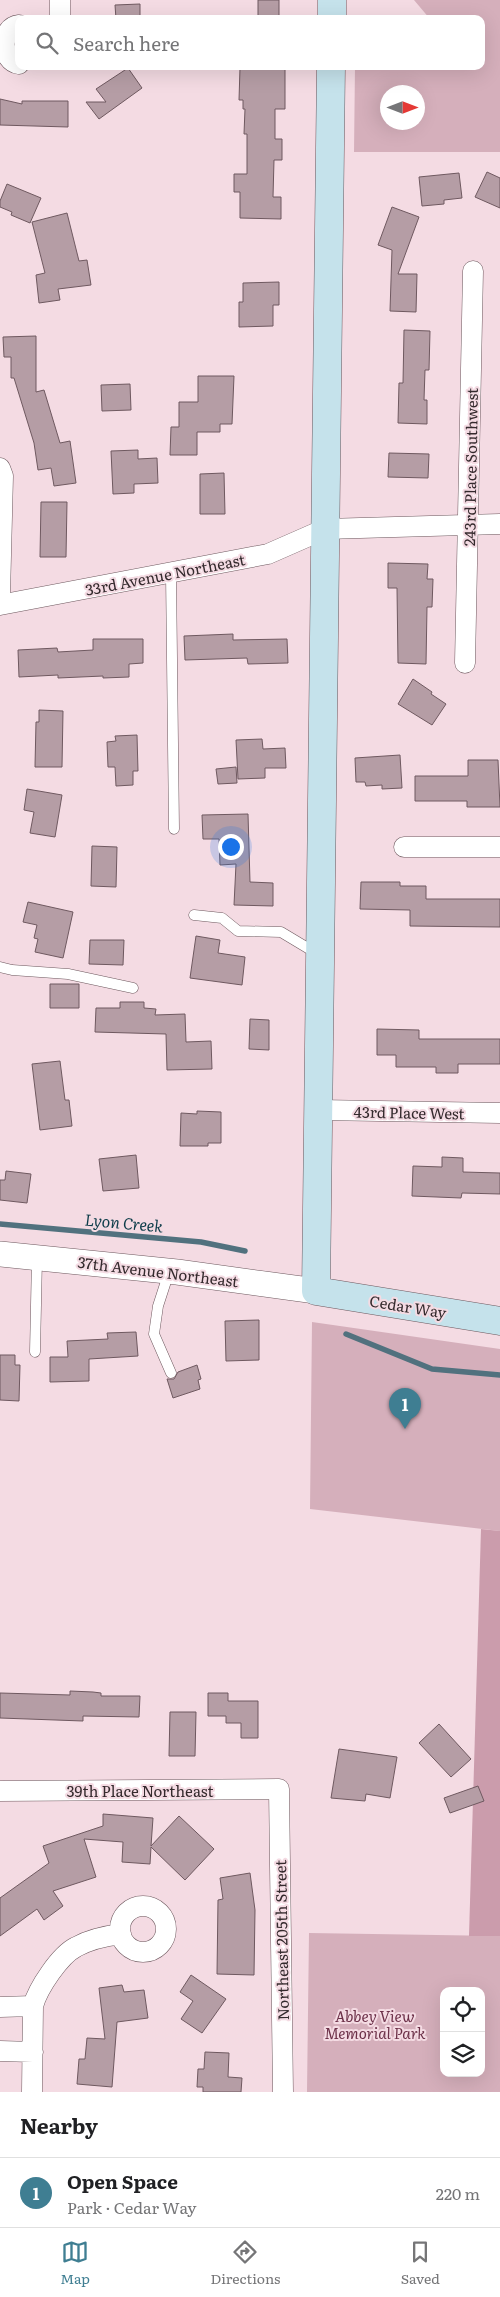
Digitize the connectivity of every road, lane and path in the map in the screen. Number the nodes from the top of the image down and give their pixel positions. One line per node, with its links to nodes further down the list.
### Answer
1 (60, 0): 3 (street)
2 (332, 0): 4 (main road)
3 (60, 15)
4 (332, 15)
5 (15, 26): 6 (street)
6 (15, 63)
7 (332, 70): 12 (main road)
8 (473, 271): 10 (street, 243rd Place Southwest)
9 (0, 468): 14 (street)
10 (469, 524): 11 (street); 12 (street); 16 (street, 243rd Place Southwest)
11 (500, 524)
12 (325, 529): 13 (street, 33rd Avenue Northeast); 21 (main road)
13 (171, 574): 15 (street, 33rd Avenue Northeast); 17 (lane)
14 (0, 595)
15 (0, 605)
16 (465, 663)
17 (174, 829)
18 (404, 847): 19 (street)
19 (500, 847)
20 (194, 915): 21 (lane)
21 (320, 955): 24 (main road)
22 (0, 967): 23 (lane)
23 (133, 988)
24 (319, 1110): 25 (street, 43rd Place West); 29 (main road)
25 (500, 1113)
26 (0, 1254): 27 (street, 37th Avenue Northeast)
27 (37, 1258): 28 (street, 37th Avenue Northeast); 31 (lane)
28 (170, 1271): 29 (street, 37th Avenue Northeast); 32 (lane)
29 (316, 1291): 30 (main road, Cedar Way)
30 (500, 1321)
31 (35, 1352)
32 (171, 1373)
33 (279, 1789): 34 (street, 39th Place Northeast); 41 (street, Northeast 205th Street)
34 (0, 1792)
35 (121, 1934): 36 (street)
36 (34, 2006): 37 (street); 39 (street)
37 (0, 2007)
38 (0, 2051): 39 (street)
39 (33, 2052): 40 (street)
40 (32, 2092)
41 (283, 2092)

